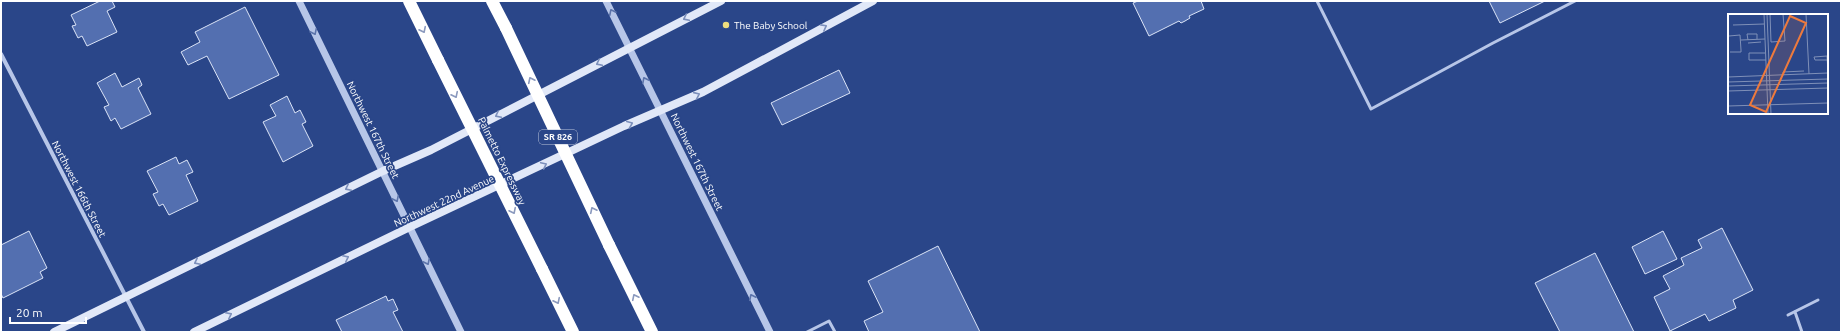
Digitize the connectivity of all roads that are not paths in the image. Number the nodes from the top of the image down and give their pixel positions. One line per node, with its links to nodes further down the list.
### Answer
1 (299, 1): 12 (street, Northwest 167th Street, one-way to 12)
2 (409, 1): 22 (highway, Palmetto Expressway, one-way to 22, bridge)
3 (492, 1): 23 (highway, SR 826, one-way to 3, bridge)
4 (606, 1): 9 (street, Northwest 167th Street, one-way to 4)
5 (721, 1): 9 (main road, one-way to 9)
6 (873, 1): 11 (main road, Northwest 22nd Avenue, one-way to 6)
7 (1317, 1): 8 (lane)
8 (1575, 1)
9 (629, 48): 11 (street, Northwest 167th Street, one-way to 9); 12 (main road, one-way to 12)
10 (1, 54): 14 (street, Northwest 166th Street)
11 (661, 111): 13 (main road, Northwest 22nd Avenue, one-way to 11); 24 (street, Northwest 167th Street, one-way to 11)
12 (383, 171): 13 (street, Northwest 167th Street, one-way to 13); 14 (main road, one-way to 14)
13 (410, 227): 20 (main road, Northwest 22nd Avenue, one-way to 13); 21 (street, Northwest 167th Street, one-way to 21)
14 (126, 297): 18 (main road); 19 (street, Northwest 166th Street)
15 (1818, 300): 16 (lane)
16 (1795, 312): 17 (lane); 27 (lane)
17 (1788, 316)
18 (54, 332)
19 (144, 332)
20 (194, 332)
21 (461, 332)
22 (573, 332)
23 (652, 332)
24 (770, 332)
25 (807, 332): 26 (lane)
26 (835, 332)
27 (1802, 332)

